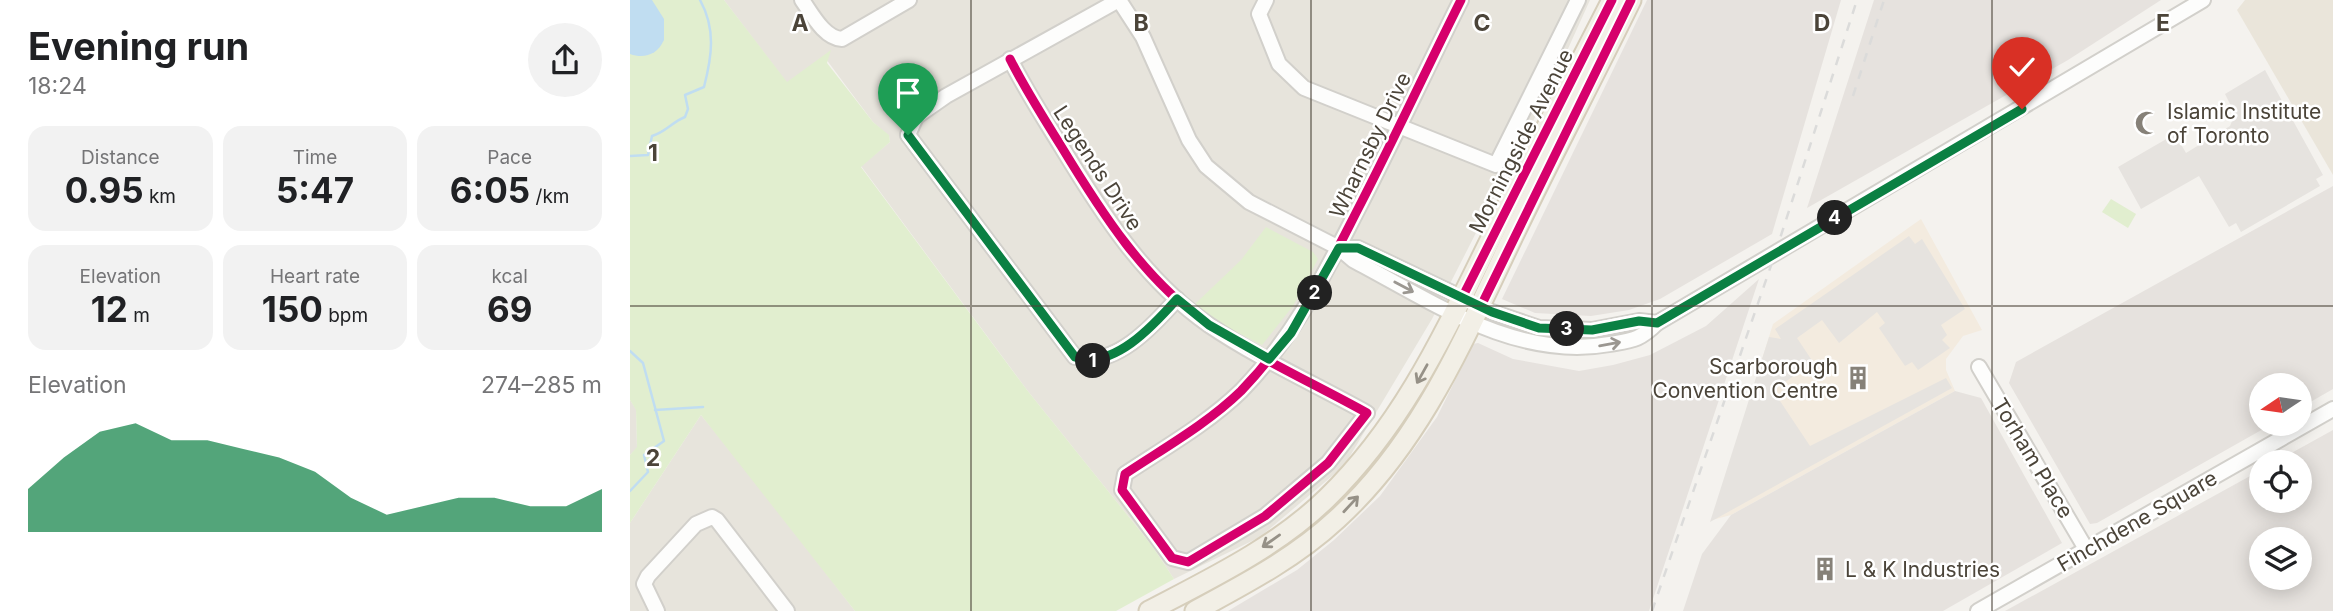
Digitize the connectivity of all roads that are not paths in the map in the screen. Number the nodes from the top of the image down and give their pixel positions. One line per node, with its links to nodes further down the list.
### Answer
1 (802, 0): 2 (street)
2 (909, 0)
3 (1119, 0): 10 (street); 13 (street)
4 (1266, 0): 11 (street)
5 (1461, 0): 11 (street, Wharnsby Drive)
6 (1578, 0): 11 (street)
7 (1612, 0): 12 (main road, Morningside Avenue)
8 (1631, 0): 12 (main road, Morningside Avenue)
9 (2203, 0): 15 (street)
10 (1010, 59): 14 (street, Legends Drive); 14 (street)
11 (1399, 125): 13 (street, Wharnsby Drive)
12 (1556, 129): 15 (main road, Morningside Avenue)
13 (1339, 248): 15 (street); 16 (street, Wharnsby Drive)
14 (1177, 299): 16 (street, Legends Drive)
15 (1467, 310): 23 (main road, Morningside Avenue, one-way to 23); 24 (main road, Morningside Avenue, one-way to 15)
16 (1269, 359): 19 (street, Wharnsby Drive); 19 (street, Legends Drive)
17 (1979, 367): 20 (street, Torham Place)
18 (2333, 409): 20 (street, Finchdene Square)
19 (1125, 474)
20 (2086, 549): 25 (street, Finchdene Square)
21 (657, 611): 22 (street)
22 (787, 611)
23 (1149, 611)
24 (1195, 611)
25 (1978, 611)

